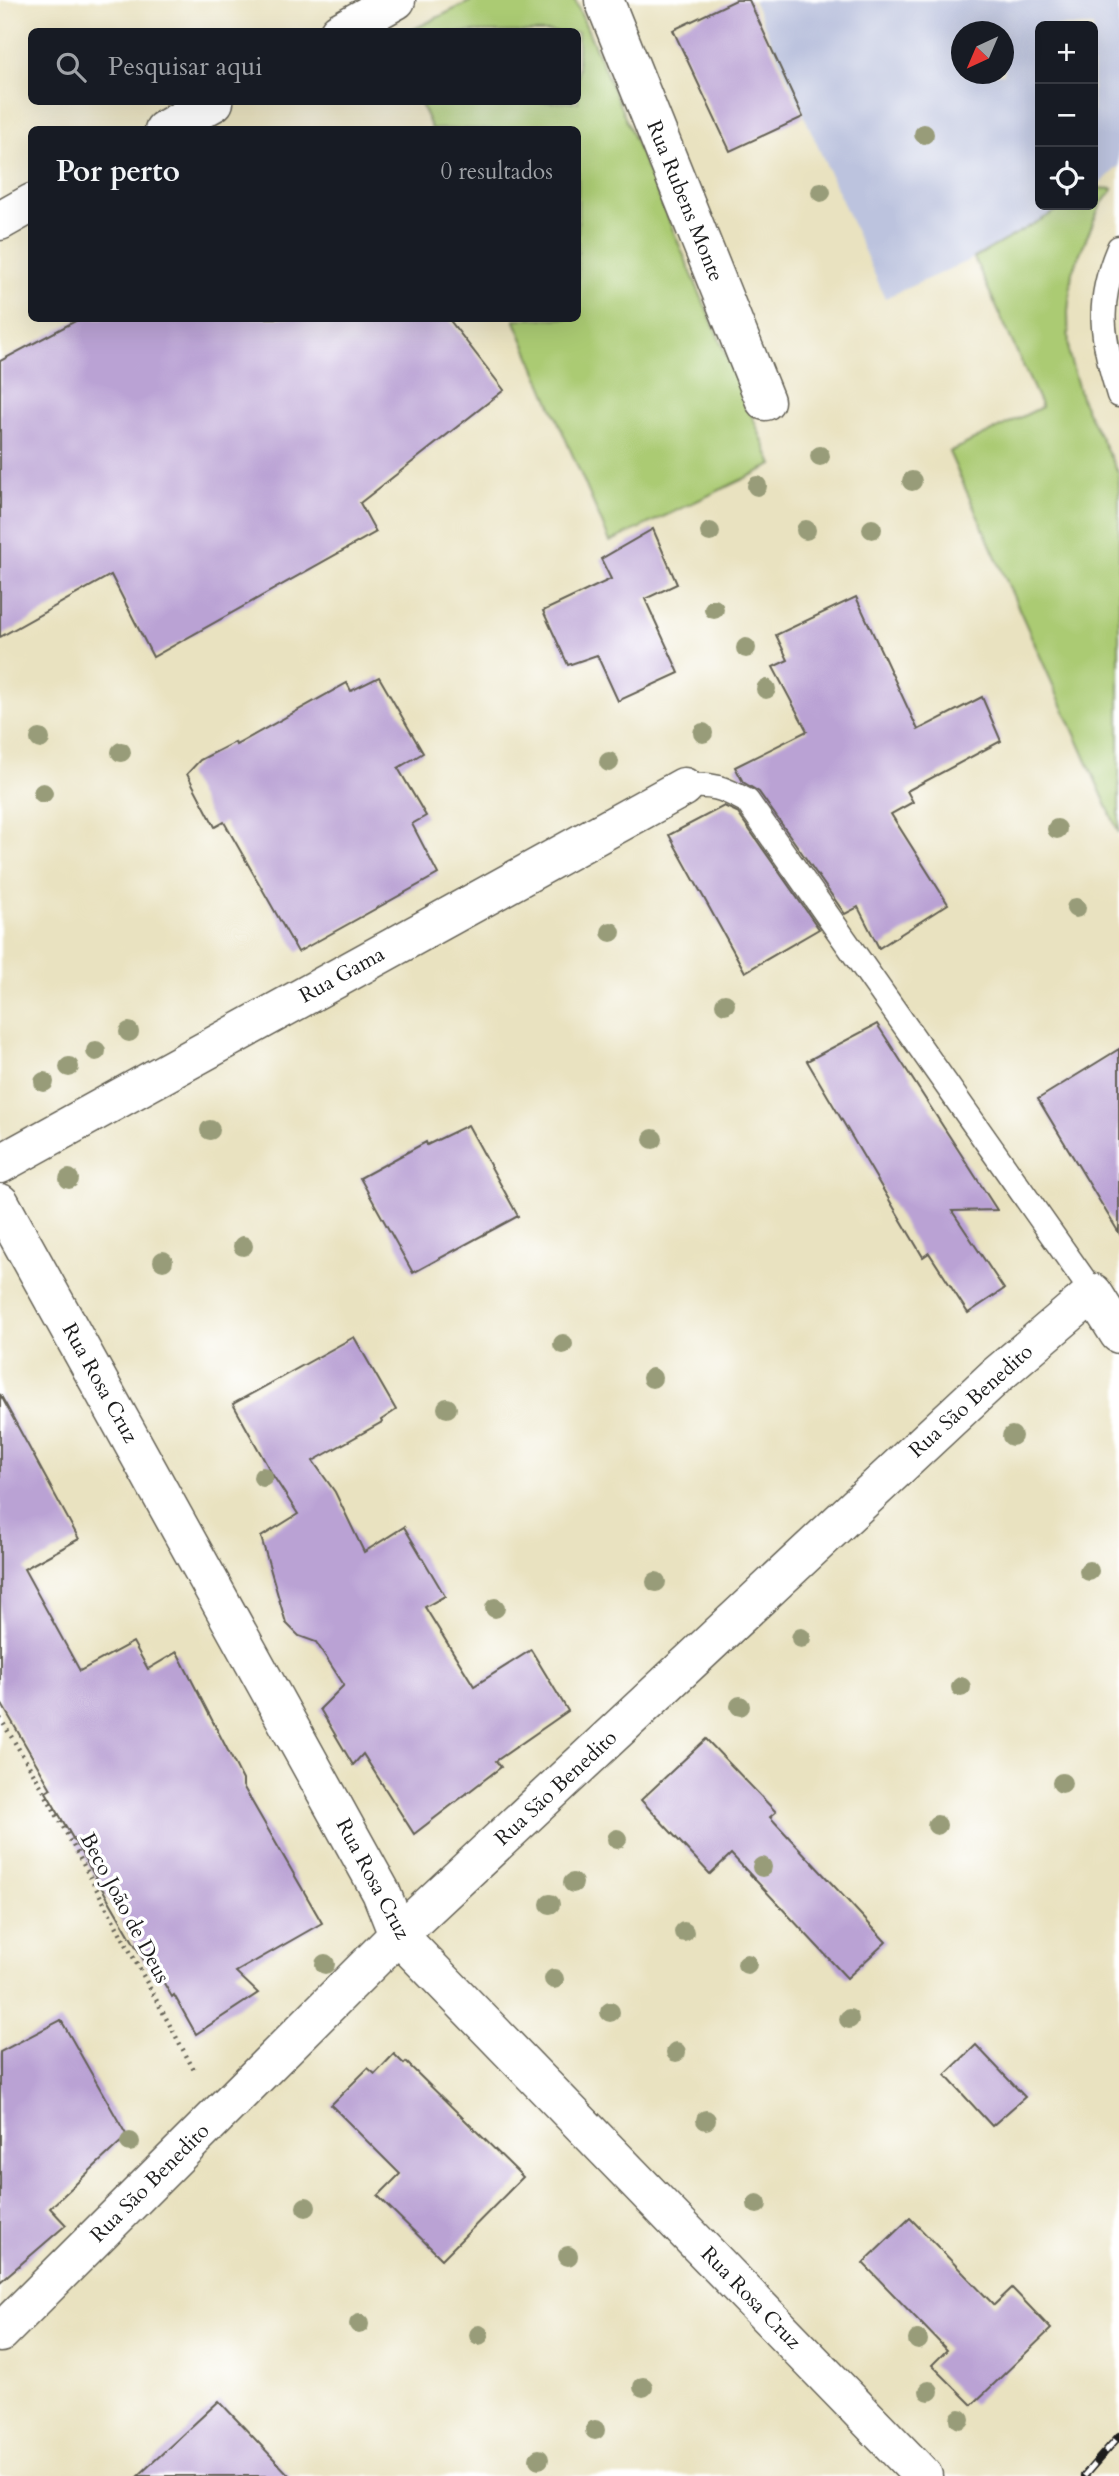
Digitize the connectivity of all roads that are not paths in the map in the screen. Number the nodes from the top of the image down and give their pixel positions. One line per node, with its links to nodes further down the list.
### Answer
1 (396, 0): 3 (street)
2 (604, 0): 10 (street, Rua Rubens Monte)
3 (346, 28)
4 (209, 105): 5 (street)
5 (171, 126)
6 (28, 205): 7 (street)
7 (0, 221)
8 (1119, 248): 9 (lane)
9 (1119, 395)
10 (765, 401)
11 (684, 787): 12 (street, Rua Gama); 14 (lane)
12 (0, 1164)
13 (0, 1203): 16 (street, Rua Rosa Cruz)
14 (1093, 1293): 15 (street); 16 (street, Rua São Benedito)
15 (1119, 1334)
16 (398, 1936): 17 (street, Rua São Benedito); 18 (street, Rua Rosa Cruz)
17 (0, 2333)
18 (923, 2476)

